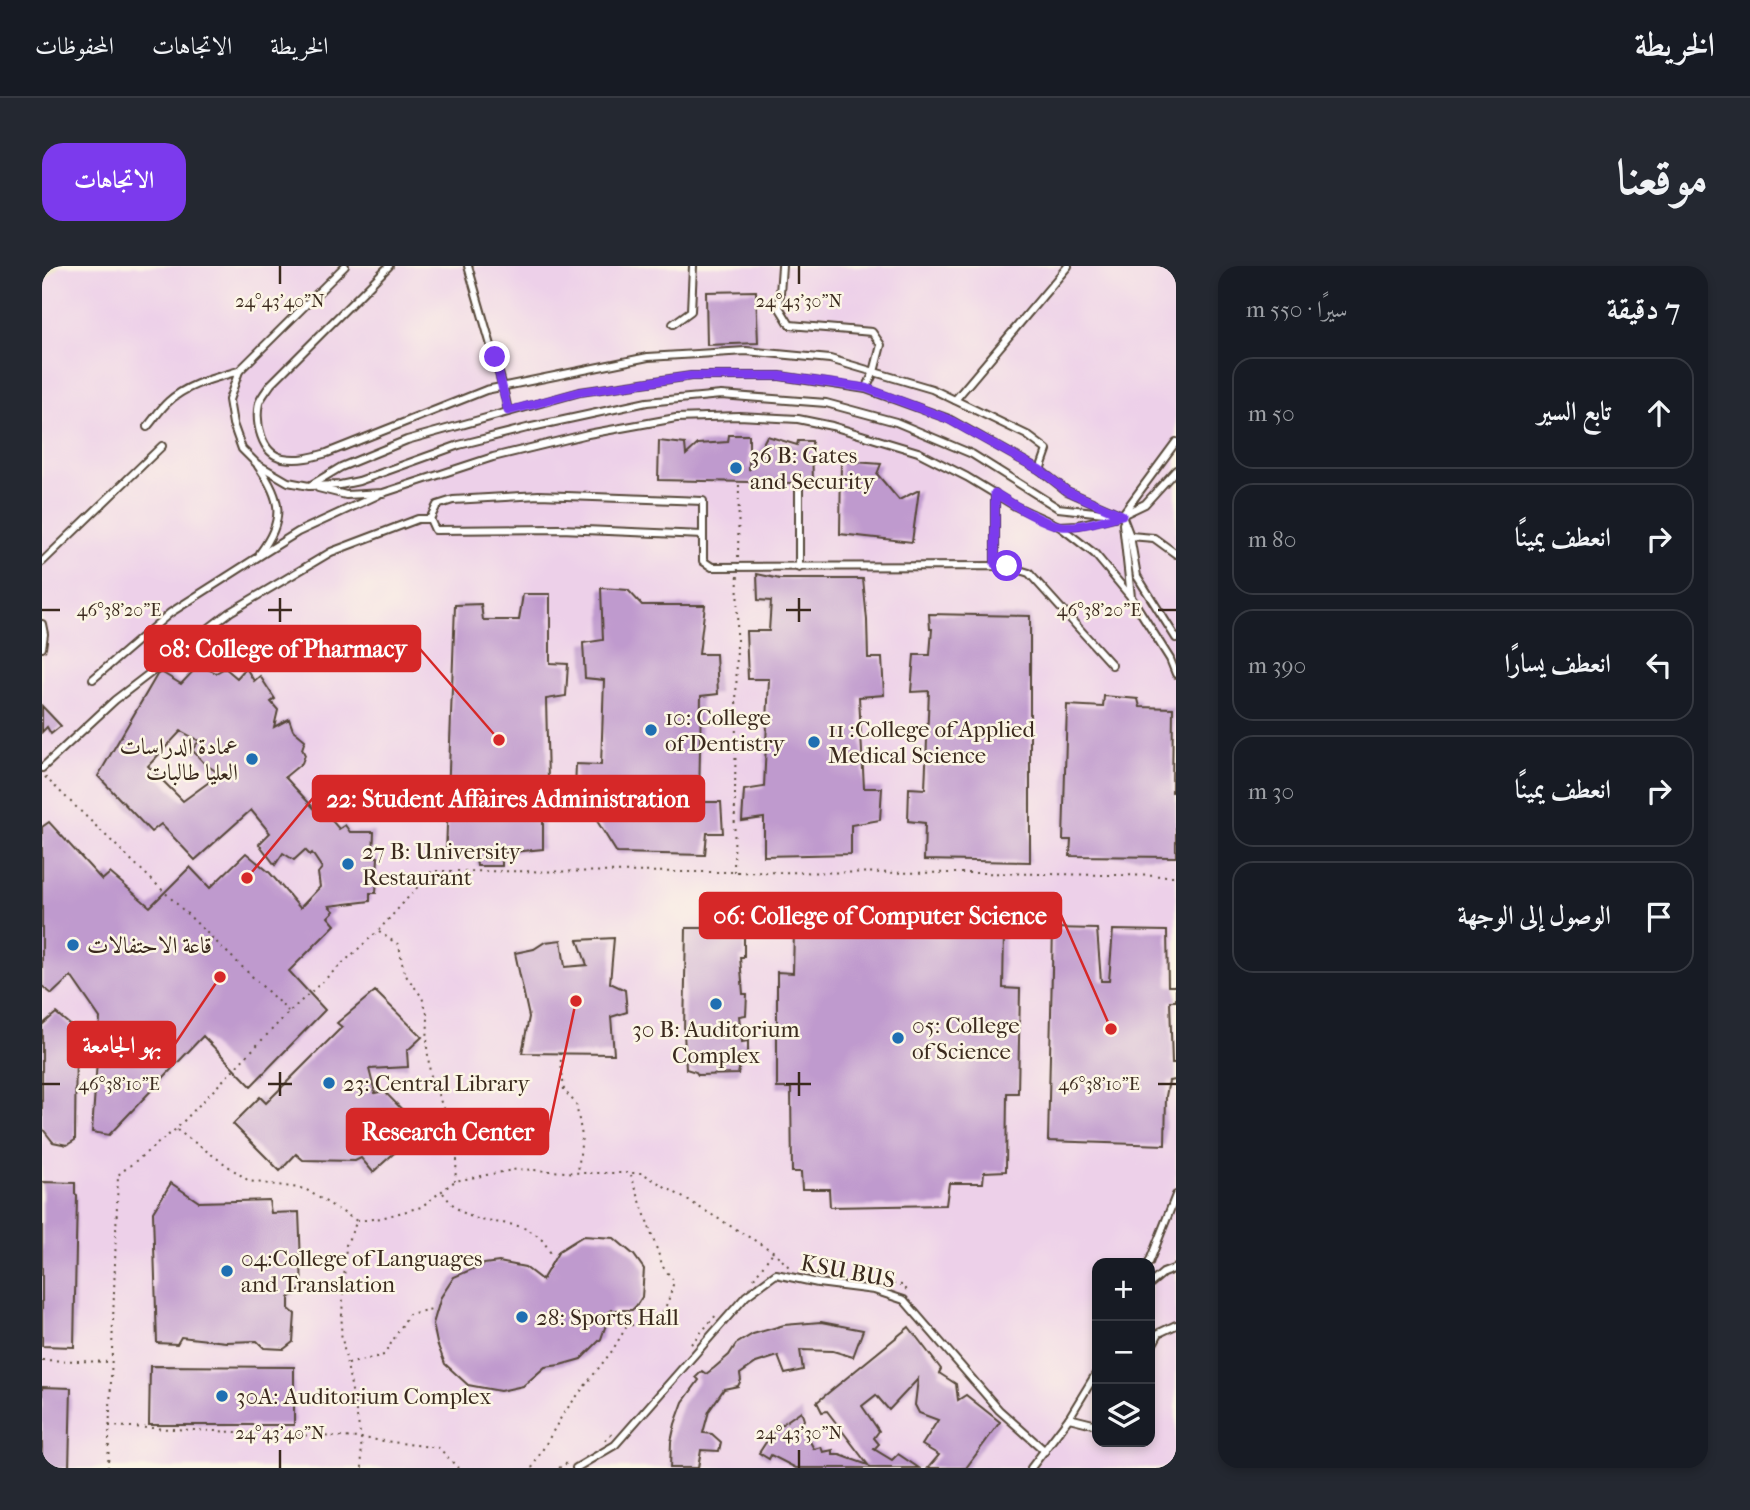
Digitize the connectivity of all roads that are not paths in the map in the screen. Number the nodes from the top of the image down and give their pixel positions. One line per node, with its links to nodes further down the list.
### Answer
1 (345, 266): 8 (lane)
2 (389, 266): 10 (lane)
3 (468, 266): 10 (lane)
4 (692, 266): 7 (lane)
5 (782, 266): 9 (lane)
6 (1068, 266): 12 (lane)
7 (673, 324)
8 (239, 371): 14 (lane); 17 (lane)
9 (874, 372): 10 (lane); 11 (lane); 12 (lane)
10 (503, 387): 13 (lane)
11 (866, 388): 13 (lane); 18 (lane)
12 (955, 400): 18 (lane)
13 (508, 411): 21 (lane)
14 (147, 427)
15 (1176, 442): 24 (lane)
16 (162, 446): 31 (lane)
17 (257, 464): 21 (lane); 30 (lane)
18 (1040, 470): 24 (lane)
19 (1176, 470): 24 (lane)
20 (799, 483): 33 (lane)
21 (309, 486): 22 (lane); 24 (lane)
22 (383, 493): 23 (lane); 30 (lane)
23 (995, 493): 26 (lane); 32 (lane)
24 (1122, 515): 26 (lane); 28 (lane); 34 (lane)
25 (430, 519): 27 (lane); 27 (lane); 41 (lane)
26 (1059, 526): 34 (lane)
27 (703, 535): 33 (lane)
28 (1130, 536): 29 (lane); 36 (lane)
29 (1176, 554)
30 (258, 557): 40 (lane)
31 (42, 562)
32 (995, 564): 33 (lane); 38 (lane)
33 (799, 568)
34 (1131, 597): 39 (lane)
35 (42, 624): 37 (lane)
36 (1176, 638)
37 (42, 648)
38 (1112, 665)
39 (1176, 674)
40 (93, 679)
41 (42, 768)
42 (1176, 1195): 43 (lane)
43 (1175, 1206): 44 (lane)
44 (1151, 1258)
45 (1176, 1268): 46 (lane)
46 (1155, 1280)
47 (1176, 1325): 48 (lane)
48 (1155, 1340)
49 (1092, 1380): 50 (lane)
50 (1069, 1419): 51 (lane); 52 (lane)
51 (1092, 1424)
52 (1045, 1451): 53 (lane, KSU BUS); 54 (lane)
53 (576, 1468)
54 (1031, 1468)

